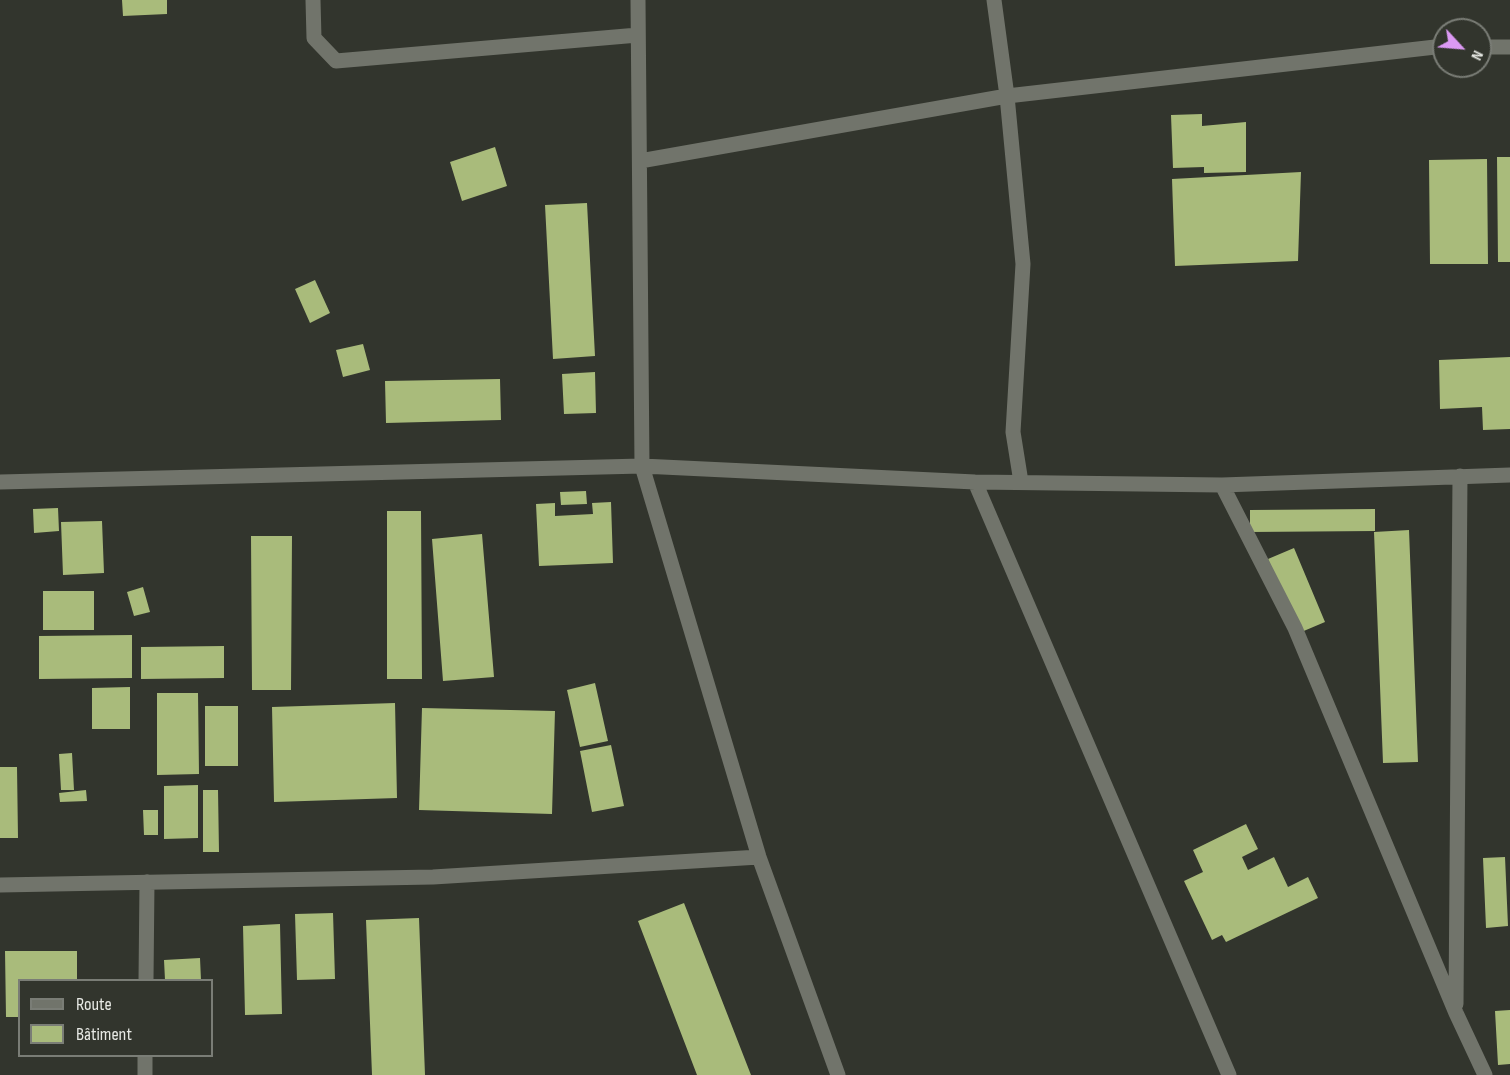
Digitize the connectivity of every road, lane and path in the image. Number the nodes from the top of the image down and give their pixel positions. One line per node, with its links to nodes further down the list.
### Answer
1 (313, 0): 4 (street)
2 (638, 0): 4 (street)
3 (994, 0): 8 (street)
4 (638, 35): 9 (street)
5 (1432, 47): 8 (street)
6 (1492, 47): 7 (street)
7 (1510, 47)
8 (1007, 96): 9 (street); 15 (street)
9 (639, 161): 10 (street)
10 (642, 466): 13 (street); 14 (street); 17 (street)
11 (1510, 475): 12 (street)
12 (1460, 476): 16 (street); 21 (street)
13 (0, 482)
14 (975, 482): 15 (street); 25 (street)
15 (1021, 482): 16 (street)
16 (1222, 485): 21 (street)
17 (759, 857): 18 (street); 24 (street)
18 (147, 882): 19 (street); 20 (street)
19 (0, 885)
20 (146, 979)
21 (1456, 1013): 26 (street)
22 (145, 1057): 23 (street)
23 (145, 1075)
24 (838, 1075)
25 (1229, 1075)
26 (1485, 1075)

